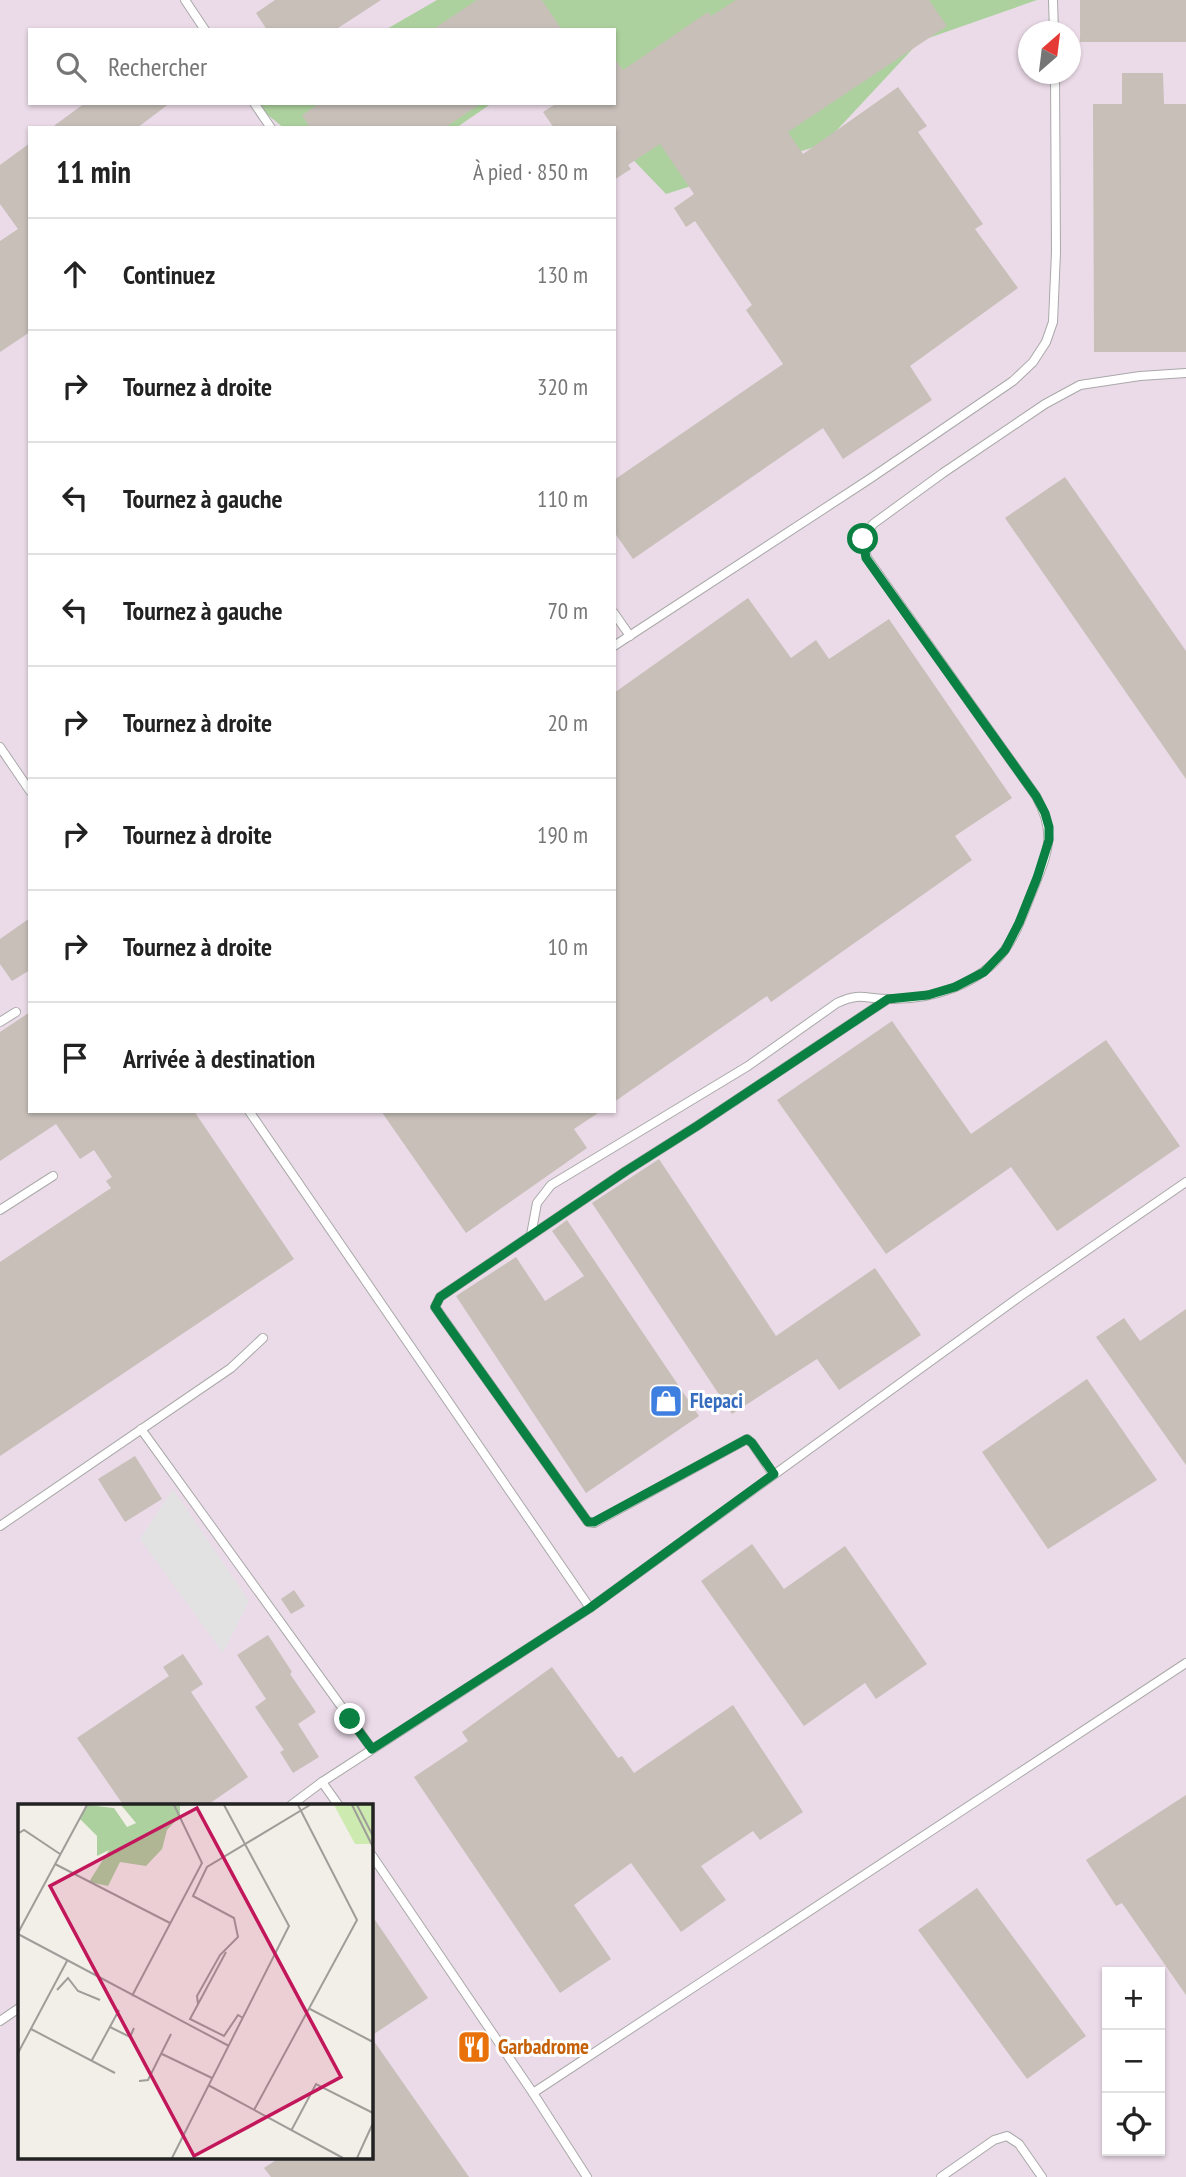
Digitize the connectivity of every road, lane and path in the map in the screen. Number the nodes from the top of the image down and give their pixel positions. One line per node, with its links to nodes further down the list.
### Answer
1 (185, 0): 4 (lane)
2 (1053, 0): 3 (lane)
3 (1054, 21)
4 (204, 28)
5 (1055, 84): 10 (lane)
6 (255, 105): 7 (lane)
7 (270, 126)
8 (1186, 373): 14 (lane)
9 (616, 617): 10 (lane)
10 (630, 636): 11 (lane)
11 (616, 645)
12 (0, 747): 13 (lane)
13 (28, 788)
14 (888, 999): 21 (lane); 21 (lane)
15 (16, 1012): 16 (lane)
16 (0, 1023)
17 (250, 1113): 26 (lane)
18 (53, 1176): 20 (lane)
19 (1186, 1182): 24 (lane)
20 (0, 1210)
21 (531, 1235): 24 (lane)
22 (263, 1338): 23 (lane)
23 (141, 1429): 25 (lane); 28 (lane)
24 (774, 1474): 26 (lane)
25 (0, 1526)
26 (590, 1608): 28 (lane)
27 (1186, 1663): 35 (lane)
28 (372, 1749): 29 (lane)
29 (322, 1782): 30 (lane); 31 (lane)
30 (293, 1804)
31 (338, 1804)
32 (373, 1857): 35 (lane)
33 (18, 2009): 34 (lane)
34 (0, 2021)
35 (533, 2093): 36 (lane)
36 (587, 2177)
37 (941, 2177): 38 (lane)
38 (1042, 2177)

